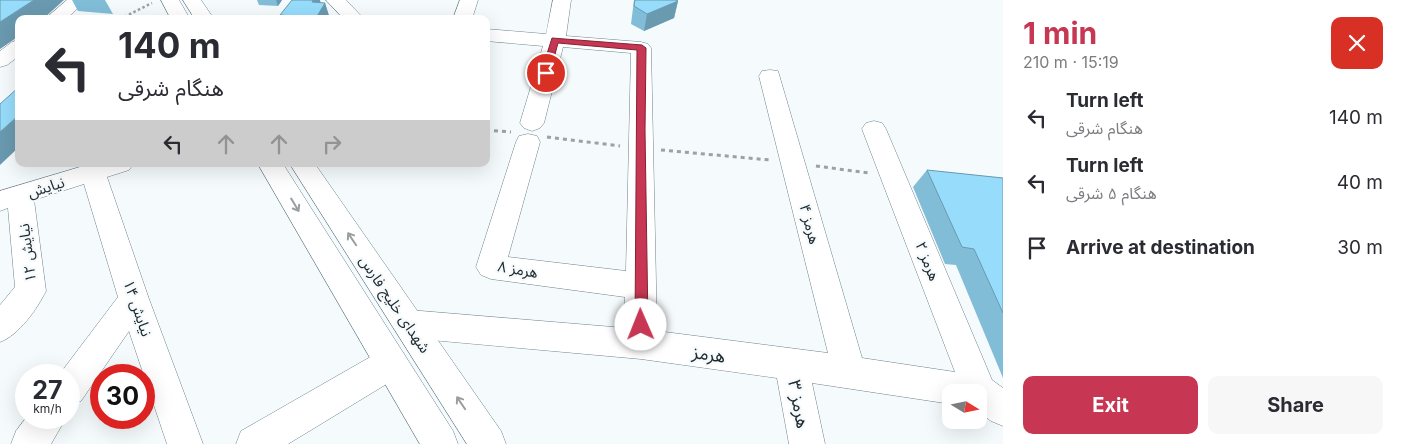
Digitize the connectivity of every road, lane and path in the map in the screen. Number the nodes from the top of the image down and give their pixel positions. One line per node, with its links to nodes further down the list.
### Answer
1 (78, 0): 9 (street)
2 (157, 0): 10 (path)
3 (170, 0): 11 (street)
4 (192, 0): 12 (street)
5 (469, 0): 13 (street)
6 (562, 0): 15 (street)
7 (366, 1): 8 (street)
8 (344, 8)
9 (59, 15)
10 (128, 15)
11 (179, 15)
12 (202, 15)
13 (463, 15)
14 (490, 35): 15 (street)
15 (555, 40): 21 (street); 22 (street)
16 (15, 49): 17 (street)
17 (0, 60)
18 (770, 76): 23 (street, هرمز ۴)
19 (874, 129): 27 (street, هرمز ۲)
20 (490, 130): 21 (path)
21 (528, 133): 22 (path); 29 (street, هرمز ۸)
22 (640, 148): 23 (path); 29 (street)
23 (794, 162): 27 (path); 36 (street, هرمز ۴)
24 (272, 167): 34 (street, شهدای خلیج فارس, one-way to 34)
25 (304, 167): 31 (street, شهدای خلیج فارس, one-way to 25)
26 (106, 168): 28 (street, نیایش); 30 (street, نیایش ۱۴)
27 (894, 177): 38 (street, هرمز ۲)
28 (10, 198): 32 (street, نیایش ۱۲)
29 (640, 286): 33 (street)
30 (134, 299): 37 (street); 41 (street, نیایش ۱۴)
31 (409, 324): 33 (street, هرمز); 44 (street, شهدای خلیج فارس, one-way to 31)
32 (0, 328)
33 (642, 344): 35 (street, هرمز)
34 (391, 363): 42 (street); 43 (street, شهدای خلیج فارس)
35 (791, 365): 36 (street, هرمز); 45 (street, هرمز ۳)
36 (849, 372): 38 (street, هرمز)
37 (80, 374)
38 (992, 401)
39 (40, 429): 40 (street)
40 (29, 444)
41 (185, 444)
42 (254, 444)
43 (440, 444)
44 (488, 444)
45 (807, 444)

